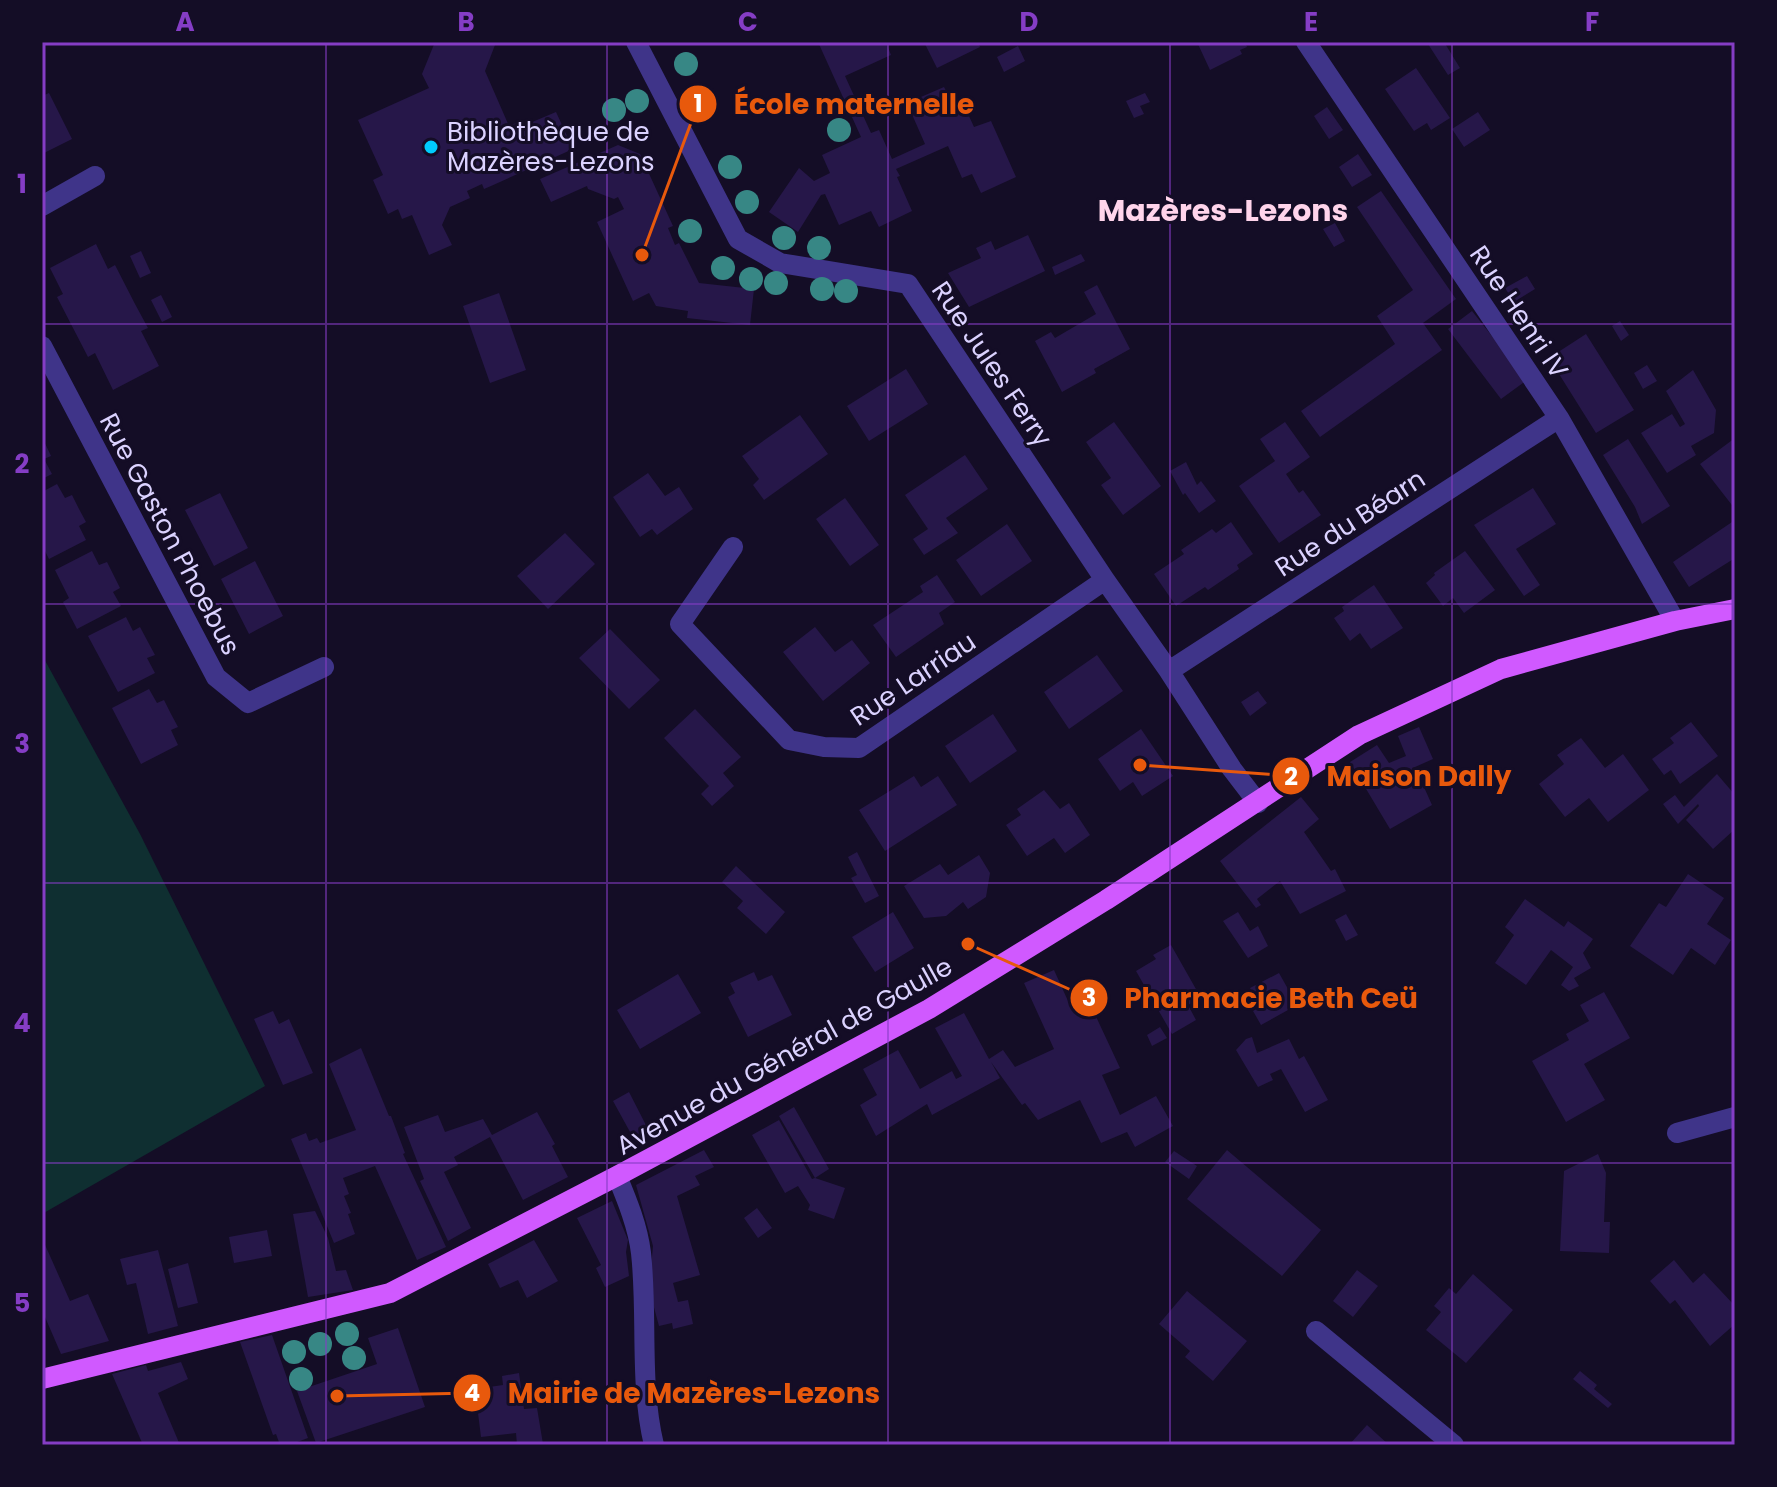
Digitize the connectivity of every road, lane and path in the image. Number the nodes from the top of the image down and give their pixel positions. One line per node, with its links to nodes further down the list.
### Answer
1 (636, 42): 8 (street, Rue Jules Ferry)
2 (1306, 42): 6 (street, Rue Henri IV)
3 (95, 176): 4 (street)
4 (42, 206)
5 (42, 346): 11 (street, Rue Gaston Phoebus)
6 (1559, 418): 10 (street, Rue Henri IV); 12 (street, Rue du Béarn)
7 (733, 547): 8 (street, Rue Larriau)
8 (1105, 580): 12 (street, Rue Jules Ferry)
9 (1735, 609): 10 (main road, Avenue du Général de Gaulle)
10 (1675, 621): 13 (main road, Avenue du Général de Gaulle)
11 (324, 667)
12 (1169, 671): 13 (street, Rue Jules Ferry)
13 (1258, 803): 16 (main road, Avenue du Général de Gaulle)
14 (1735, 1117): 15 (street)
15 (1677, 1133)
16 (617, 1176): 18 (main road, Avenue du Général de Gaulle); 19 (street)
17 (1316, 1331): 20 (street)
18 (42, 1379)
19 (654, 1445)
20 (1454, 1445)

